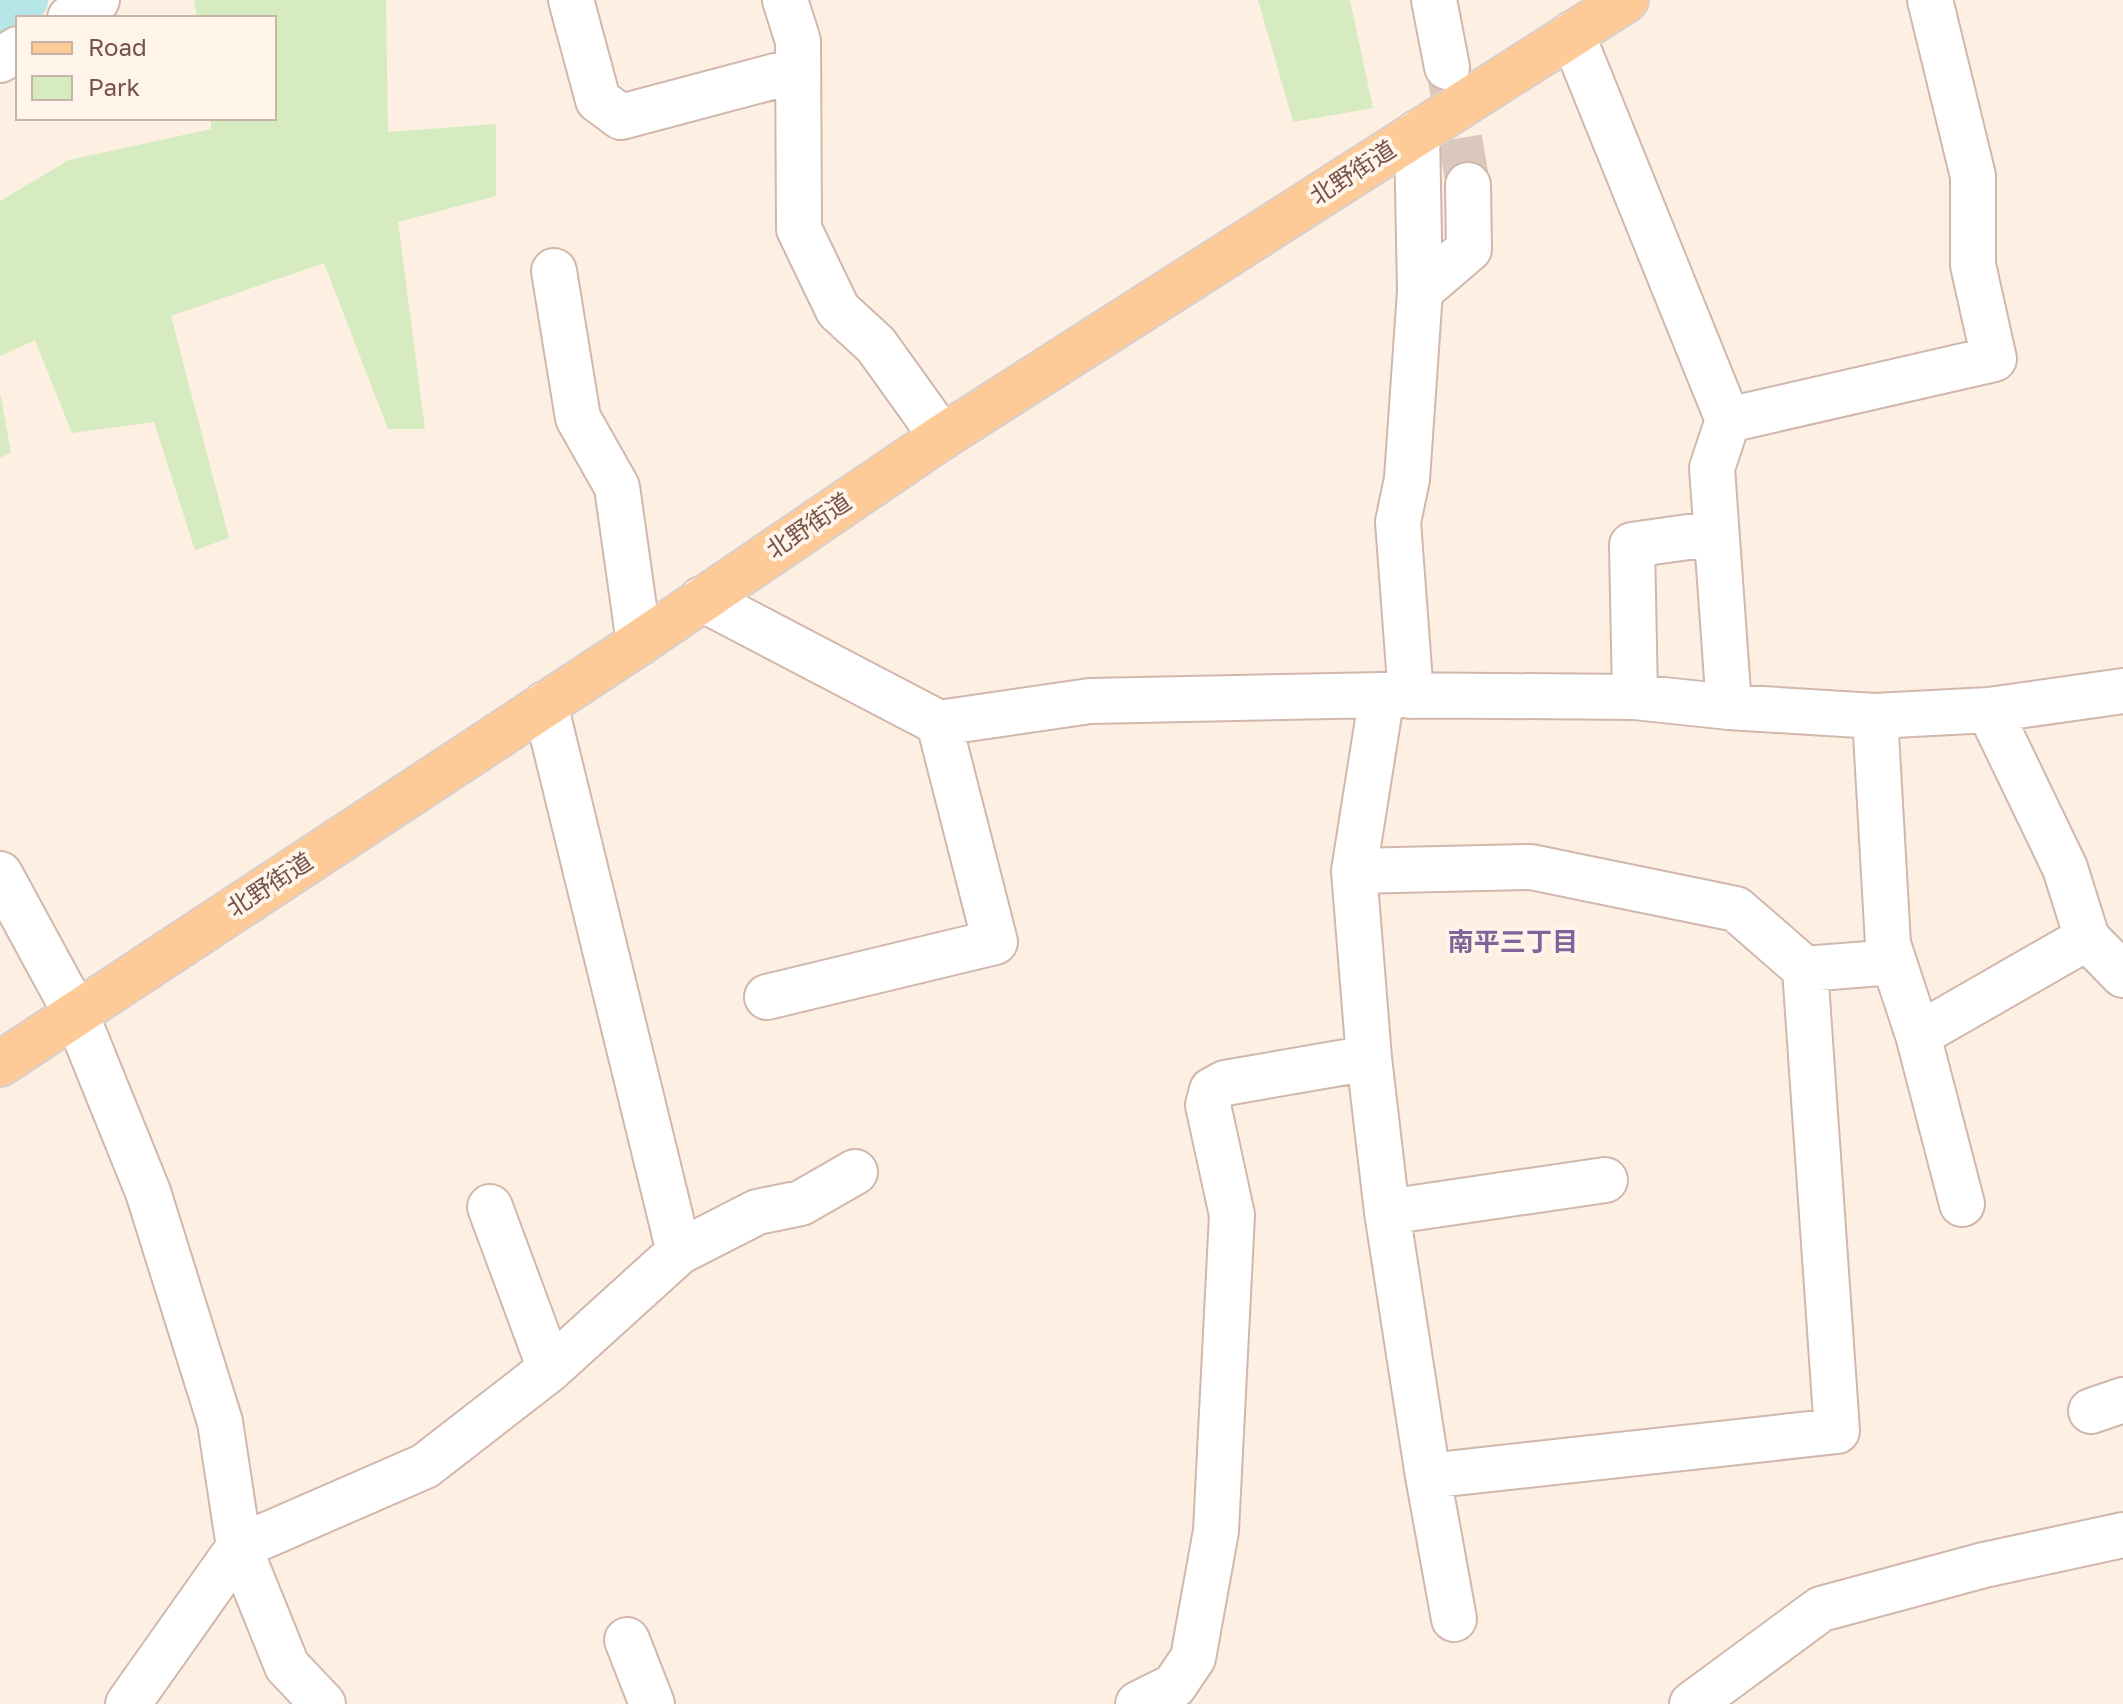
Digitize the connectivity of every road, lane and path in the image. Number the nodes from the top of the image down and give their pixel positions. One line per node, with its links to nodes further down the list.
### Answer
1 (97, 0): 7 (street)
2 (571, 0): 10 (street)
3 (785, 0): 10 (street)
4 (1434, 0): 9 (street)
5 (1626, 0): 8 (main road, 北野街道)
6 (1930, 0): 15 (street)
7 (73, 16)
8 (1572, 34): 11 (main road, 北野街道); 15 (street)
9 (1447, 67)
10 (798, 70): 16 (street)
11 (1417, 133): 14 (street); 16 (main road, 北野街道)
12 (1468, 185): 14 (street)
13 (554, 271): 19 (street)
14 (1420, 291): 21 (street)
15 (1728, 420): 17 (street)
16 (942, 437): 18 (main road, 北野街道)
17 (1716, 533): 22 (street); 24 (street)
18 (702, 599): 19 (main road, 北野街道); 27 (street)
19 (639, 643): 23 (main road, 北野街道)
20 (2123, 691): 25 (street)
21 (1397, 696): 22 (street); 27 (street); 28 (street)
22 (1635, 697): 24 (street)
23 (545, 704): 35 (main road, 北野街道); 44 (street)
24 (1729, 707): 26 (street)
25 (1989, 710): 26 (street); 30 (street)
26 (1875, 716): 31 (street)
27 (939, 723): 34 (street)
28 (1354, 871): 32 (street); 37 (street)
29 (0, 874): 35 (street)
30 (2087, 938): 33 (street); 36 (street)
31 (1893, 962): 32 (street); 36 (street)
32 (1805, 969): 46 (street)
33 (2123, 975)
34 (767, 997)
35 (76, 1014): 38 (main road, 北野街道); 48 (street)
36 (1918, 1035): 41 (street)
37 (1369, 1058): 43 (street); 54 (street)
38 (0, 1064)
39 (855, 1172): 44 (street)
40 (1605, 1180): 43 (street)
41 (1962, 1204)
42 (490, 1207): 45 (street)
43 (1387, 1212): 46 (street)
44 (679, 1252): 45 (street)
45 (550, 1369): 48 (street)
46 (1428, 1476): 49 (street)
47 (2123, 1535): 55 (street)
48 (239, 1547): 51 (street); 52 (street)
49 (1454, 1619)
50 (627, 1640): 53 (street)
51 (128, 1704)
52 (323, 1704)
53 (652, 1704)
54 (1138, 1704)
55 (1692, 1704)

